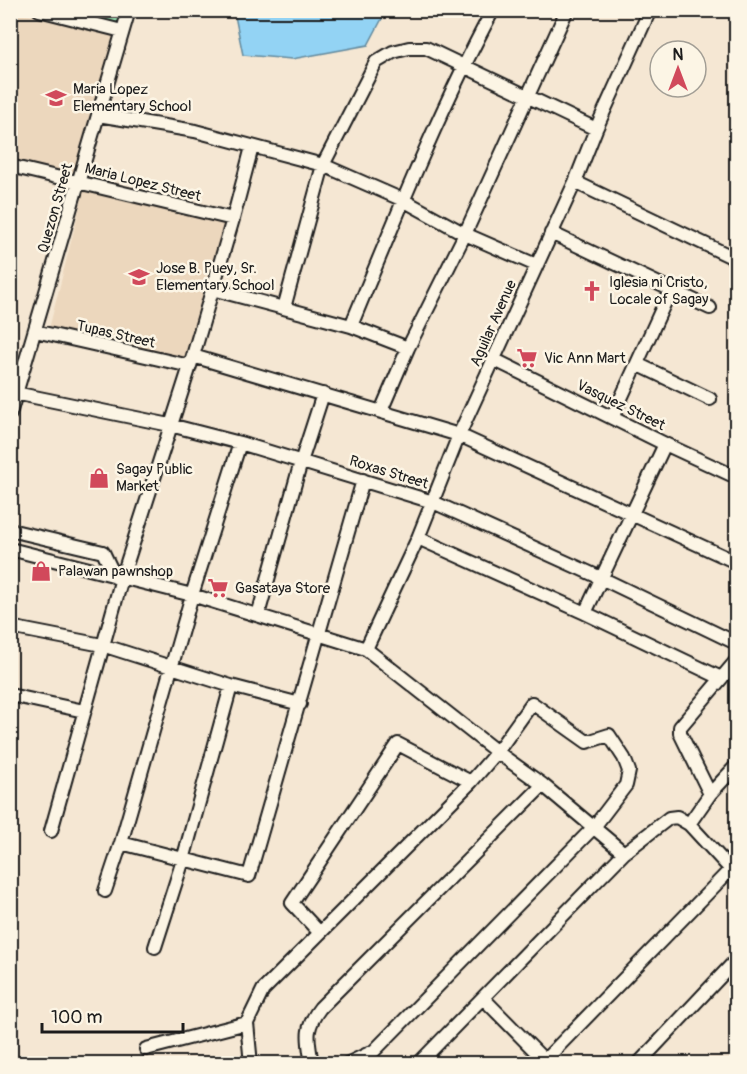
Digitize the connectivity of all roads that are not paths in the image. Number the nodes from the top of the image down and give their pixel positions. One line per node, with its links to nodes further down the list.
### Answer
1 (39, 10): 6 (street)
2 (129, 10): 6 (street, Quezon Street)
3 (493, 10): 7 (street)
4 (567, 10): 8 (street)
5 (650, 10): 10 (street, Aguilar Avenue)
6 (122, 30): 9 (street, Quezon Street)
7 (464, 65): 8 (street); 12 (street); 16 (street)
8 (527, 97): 10 (street); 19 (street)
9 (98, 115): 11 (street); 14 (street, Quezon Street)
10 (596, 129): 15 (street, Aguilar Avenue)
11 (252, 147): 12 (street); 17 (street)
12 (323, 165): 16 (street); 24 (street)
13 (10, 166): 14 (street, Maria Lopez Street)
14 (78, 181): 17 (street, Maria Lopez Street); 27 (street, Quezon Street)
15 (575, 182): 18 (street, Aguilar Avenue); 20 (street)
16 (403, 200): 19 (street); 26 (street)
17 (233, 219): 22 (street)
18 (551, 233): 21 (street, Aguilar Avenue); 23 (street)
19 (465, 234): 21 (street); 28 (street)
20 (736, 259)
21 (536, 265): 29 (street, Aguilar Avenue)
22 (212, 289): 24 (street); 30 (street)
23 (672, 289): 25 (street); 31 (street)
24 (284, 308): 26 (street)
25 (710, 308)
26 (351, 326): 28 (street)
27 (35, 331): 30 (street, Tupas Street); 32 (street, Quezon Street)
28 (408, 348): 35 (street)
29 (493, 359): 37 (street, Vasquez Street); 39 (street, Aguilar Avenue)
30 (191, 361): 33 (street, Tupas Street); 38 (street)
31 (637, 364): 34 (street); 37 (street)
32 (14, 393): 36 (street, Quezon Street); 38 (street, Roxas Street)
33 (323, 394): 35 (street, Tupas Street); 42 (street)
34 (710, 399)
35 (381, 411): 39 (street, Tupas Street)
36 (10, 414)
37 (612, 418): 41 (street, Vasquez Street)
38 (170, 425): 40 (street, Roxas Street); 53 (street)
39 (459, 435): 45 (street, Aguilar Avenue); 46 (street, Tupas Street)
40 (240, 443): 42 (street, Roxas Street); 55 (street)
41 (665, 444): 43 (street, Vasquez Street); 46 (street)
42 (301, 462): 44 (street, Roxas Street); 57 (street)
43 (736, 477)
44 (363, 480): 45 (street, Roxas Street); 59 (street)
45 (433, 501): 48 (street, Aguilar Avenue); 54 (street, Roxas Street)
46 (632, 513): 52 (street, Tupas Street); 54 (street)
47 (10, 530): 49 (street)
48 (418, 538): 56 (street); 62 (street, Aguilar Avenue)
49 (48, 539): 51 (street); 53 (street)
50 (10, 549): 51 (street)
51 (42, 558): 53 (street)
52 (736, 562)
53 (119, 577): 55 (street); 61 (street)
54 (602, 578): 56 (street); 60 (street, Roxas Street)
55 (192, 595): 57 (street); 64 (street)
56 (585, 613): 65 (street)
57 (258, 615): 59 (street)
58 (10, 627): 61 (street)
59 (320, 634): 62 (street); 68 (street)
60 (736, 643)
61 (102, 645): 64 (street); 69 (street)
62 (366, 649): 70 (street)
63 (736, 661): 65 (street)
64 (171, 666): 66 (street); 78 (street)
65 (721, 678): 74 (street)
66 (231, 686): 68 (street); 80 (street)
67 (10, 695): 69 (street)
68 (300, 704): 80 (street)
69 (84, 711): 77 (street)
70 (497, 752): 72 (street); 73 (street); 76 (street)
71 (736, 766): 74 (street)
72 (471, 783): 83 (street); 83 (street)
73 (543, 785): 76 (street); 91 (street)
74 (710, 794): 75 (street)
75 (689, 824): 79 (street); 81 (street)
76 (594, 827): 79 (street); 92 (street)
77 (51, 831)
78 (121, 843): 80 (street); 82 (street)
79 (624, 853): 86 (street)
80 (183, 860): 84 (street)
81 (734, 872): 89 (street)
82 (105, 891)
83 (319, 932): 87 (street)
84 (155, 947)
85 (736, 960): 94 (street)
86 (484, 999): 89 (street); 93 (street)
87 (247, 1023): 88 (street); 90 (street)
88 (146, 1049)
89 (542, 1061)
90 (251, 1064)
91 (312, 1064)
92 (347, 1064)
93 (418, 1064)
94 (638, 1064)

